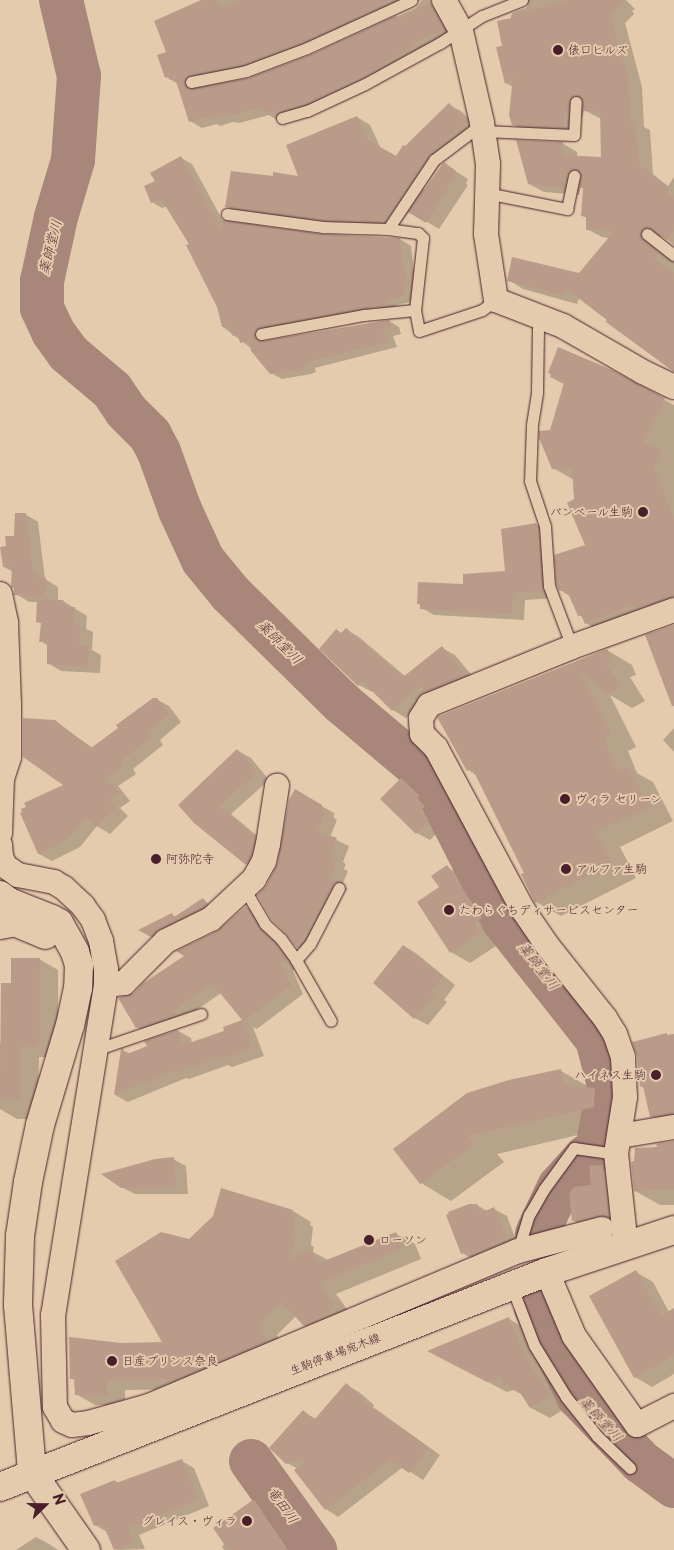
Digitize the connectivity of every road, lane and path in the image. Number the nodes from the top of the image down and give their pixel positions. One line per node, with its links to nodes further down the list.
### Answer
1 (412, 0): 5 (lane)
2 (444, 0): 4 (street)
3 (522, 0): 4 (lane)
4 (460, 31): 7 (lane); 8 (street)
5 (191, 82)
6 (576, 102): 8 (lane)
7 (282, 118)
8 (483, 127): 10 (street); 12 (lane)
9 (574, 176): 10 (lane)
10 (486, 193): 15 (street)
11 (227, 214): 12 (lane)
12 (388, 229): 16 (lane)
13 (647, 234): 14 (lane)
14 (674, 255)
15 (496, 300): 16 (lane); 17 (street)
16 (415, 310): 18 (lane)
17 (540, 317): 19 (street); 22 (lane)
18 (261, 334)
19 (674, 387)
20 (0, 594): 24 (street)
21 (674, 610): 22 (street)
22 (572, 647): 37 (street)
23 (278, 786): 26 (street)
24 (0, 833)
25 (0, 845): 31 (street)
26 (244, 888): 30 (lane); 31 (street)
27 (339, 888): 30 (lane)
28 (0, 895): 32 (main road)
29 (0, 925): 32 (main road)
30 (296, 960): 34 (lane)
31 (106, 985): 35 (street)
32 (78, 988): 46 (main road)
33 (201, 1014): 35 (lane)
34 (331, 1021)
35 (95, 1050): 41 (street)
36 (674, 1127): 37 (street)
37 (614, 1148): 40 (street); 41 (lane)
38 (602, 1230): 41 (street)
39 (674, 1230): 40 (main road, 生駒停車場宛木線)
40 (626, 1247): 42 (main road, 生駒停車場宛木線)
41 (518, 1251)
42 (547, 1272): 43 (main road, 生駒停車場宛木線); 44 (street)
43 (511, 1285): 45 (lane); 46 (main road, 生駒停車場宛木線)
44 (674, 1406)
45 (630, 1468)
46 (32, 1473): 47 (main road, 生駒停車場宛木線); 48 (main road)
47 (0, 1487)
48 (86, 1550)

